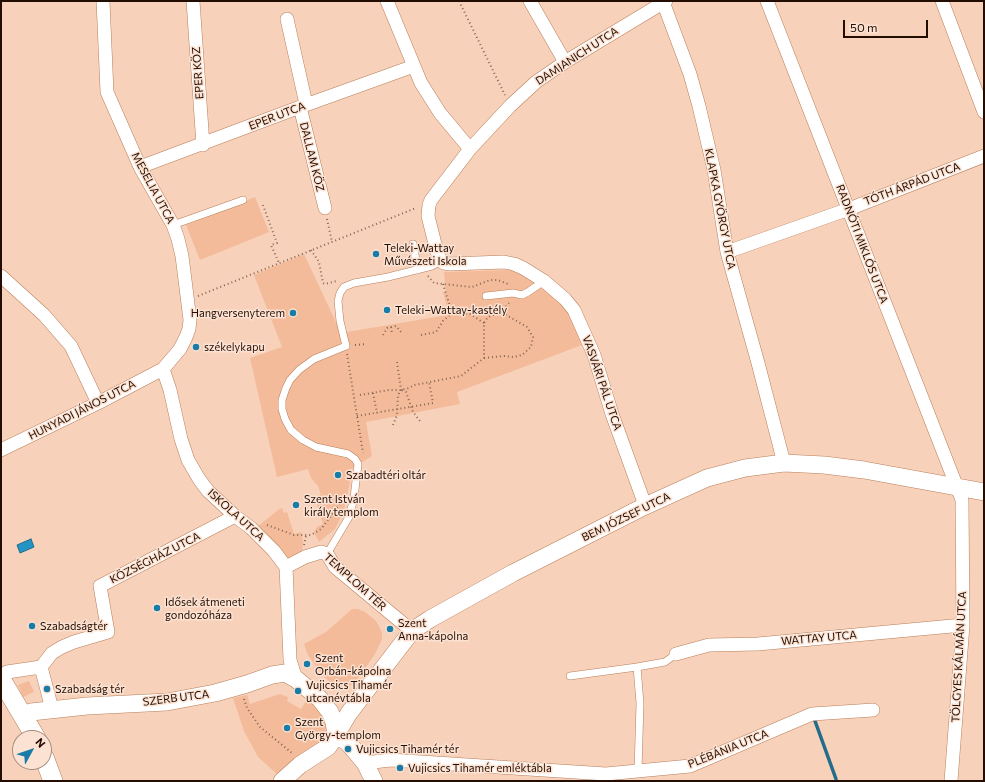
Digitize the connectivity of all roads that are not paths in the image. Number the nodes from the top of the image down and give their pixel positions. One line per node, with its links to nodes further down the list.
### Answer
1 (103, 1): 16 (street, MESELIA UTCA)
2 (193, 1): 13 (street, EPER KÖZ)
3 (387, 1): 10 (street)
4 (530, 1): 9 (street)
5 (767, 1): 19 (street, RADNÓTI MIKLÓS UTCA)
6 (942, 1): 12 (street)
7 (664, 2): 9 (street, DAMJANICH UTCA); 22 (street, KLAPKA GYÖRGY UTCA)
8 (287, 19): 11 (street, DALLAM KÖZ)
9 (565, 62): 14 (street, DAMJANICH UTCA)
10 (414, 66): 11 (street, EPER UTCA); 14 (street)
11 (303, 105): 13 (street, EPER UTCA); 18 (street, DALLAM KÖZ)
12 (984, 112)
13 (203, 145): 16 (street, EPER UTCA)
14 (470, 149): 23 (street, DAMJANICH UTCA)
15 (984, 156): 19 (street, TÓTH ÁRPÁD UTCA)
16 (140, 168): 20 (street, MESELIA UTCA)
17 (243, 200): 20 (lane)
18 (325, 208)
19 (849, 209): 22 (street, TÓTH ÁRPÁD UTCA); 32 (street, RADNÓTI MIKLÓS UTCA)
20 (173, 225): 28 (street, MESELIA UTCA)
21 (413, 244): 24 (lane)
22 (726, 252): 31 (street, KLAPKA GYÖRGY UTCA)
23 (441, 261): 24 (lane); 26 (street, VASVÁRI PÁL UTCA)
24 (421, 269): 36 (lane)
25 (1, 276): 29 (street)
26 (544, 281): 27 (lane); 34 (street, VASVÁRI PÁL UTCA)
27 (486, 296)
28 (162, 369): 29 (street, HUNYADI JÁNOS UTCA); 35 (street, ISKOLA UTCA)
29 (98, 403): 30 (street, HUNYADI JÁNOS UTCA)
30 (1, 450)
31 (784, 463): 32 (street, BEM JÓZSEF UTCA); 34 (street, BEM JÓZSEF UTCA)
32 (957, 486): 33 (street, BEM JÓZSEF UTCA); 38 (street, TÖLGYES KÁLMÁN UTCA)
33 (984, 492)
34 (645, 505): 39 (street, BEM JÓZSEF UTCA)
35 (236, 516): 37 (street, ISKOLA UTCA); 41 (street, KÖZSÉGHÁZ UTCA)
36 (327, 554): 37 (street, TEMPLOM TÉR); 39 (street, TEMPLOM TÉR)
37 (286, 567): 45 (street)
38 (963, 625): 40 (street, WATTAY UTCA); 60 (street, TÖLGYES KÁLMÁN UTCA)
39 (412, 631): 46 (street, BEM JÓZSEF UTCA)
40 (676, 654): 42 (lane)
41 (41, 667): 44 (street); 48 (street)
42 (637, 667): 43 (lane); 55 (lane)
43 (570, 676)
44 (1, 678): 50 (main road)
45 (296, 679): 47 (street); 48 (street, SZERB UTCA)
46 (362, 696): 47 (street); 52 (street, BEM JÓZSEF UTCA)
47 (320, 699): 52 (street)
48 (52, 709): 50 (street, SZERB UTCA)
49 (873, 710): 55 (street, PLÉBÁNIA UTCA)
50 (23, 716): 51 (main road)
51 (31, 730)
52 (332, 741): 53 (street); 58 (street)
53 (365, 764): 56 (street, PLÉBÁNIA UTCA); 59 (street)
54 (49, 770): 57 (main road)
55 (638, 771): 56 (street, PLÉBÁNIA UTCA)
56 (608, 777)
57 (53, 781)
58 (282, 781)
59 (374, 781)
60 (951, 781)

